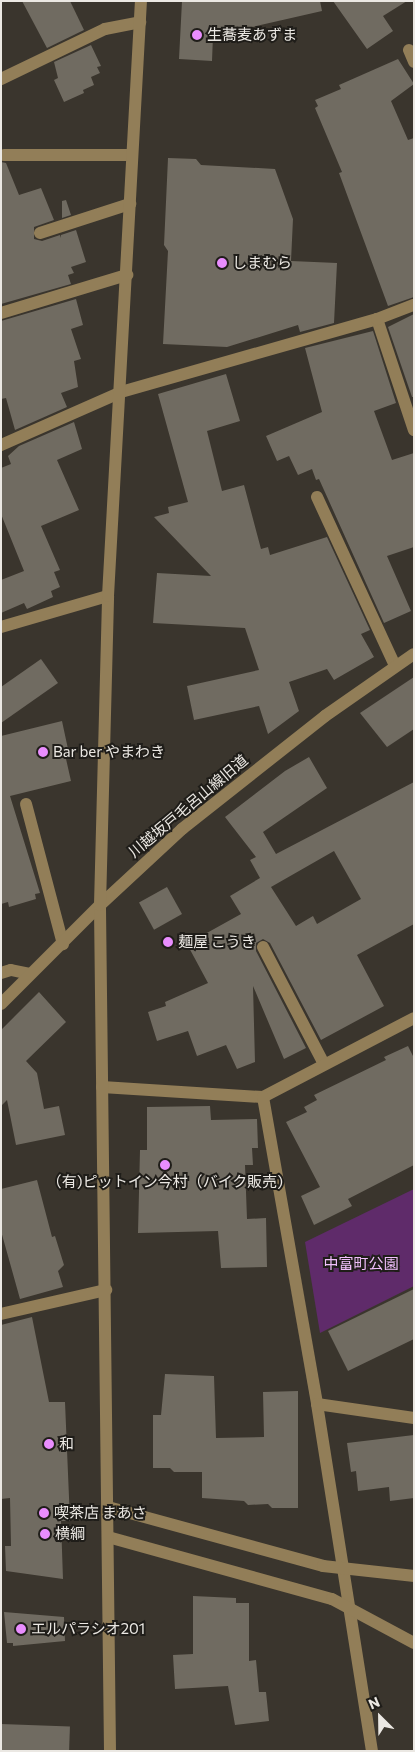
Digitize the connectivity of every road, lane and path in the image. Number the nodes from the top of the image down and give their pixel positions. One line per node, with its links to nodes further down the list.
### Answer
1 (141, 1): 2 (street)
2 (140, 22): 3 (street); 5 (street)
3 (1, 79)
4 (4, 155): 5 (street)
5 (132, 155): 6 (street)
6 (130, 204): 7 (street); 8 (street)
7 (40, 233)
8 (127, 275): 10 (street); 12 (street)
9 (414, 306): 11 (street)
10 (1, 313)
11 (377, 319): 12 (street); 13 (street)
12 (121, 392): 14 (street); 16 (street)
13 (414, 430)
14 (1, 445)
15 (317, 497): 19 (street)
16 (108, 596): 17 (street); 21 (street)
17 (1, 627)
18 (414, 654): 19 (street, 川越坂戸毛呂山線旧道)
19 (395, 666): 21 (street, 川越坂戸毛呂山線旧道)
20 (26, 804): 22 (street)
21 (100, 905): 22 (street, 川越坂戸毛呂山線旧道); 29 (street)
22 (63, 944): 25 (street, 川越坂戸毛呂山線旧道)
23 (262, 946): 28 (street)
24 (1, 973): 25 (street)
25 (30, 974): 26 (street, 川越坂戸毛呂山線旧道)
26 (1, 1004)
27 (414, 1018): 28 (street)
28 (324, 1064): 30 (street)
29 (102, 1087): 30 (street); 31 (street)
30 (263, 1097): 33 (street)
31 (106, 1290): 32 (street); 35 (street)
32 (1, 1314)
33 (317, 1404): 34 (street); 37 (street)
34 (414, 1418)
35 (108, 1507): 36 (street); 37 (street)
36 (108, 1537): 39 (street); 41 (street)
37 (341, 1568): 38 (street); 39 (street)
38 (414, 1576)
39 (348, 1607): 40 (street); 42 (street)
40 (414, 1643)
41 (110, 1751)
42 (372, 1751)

